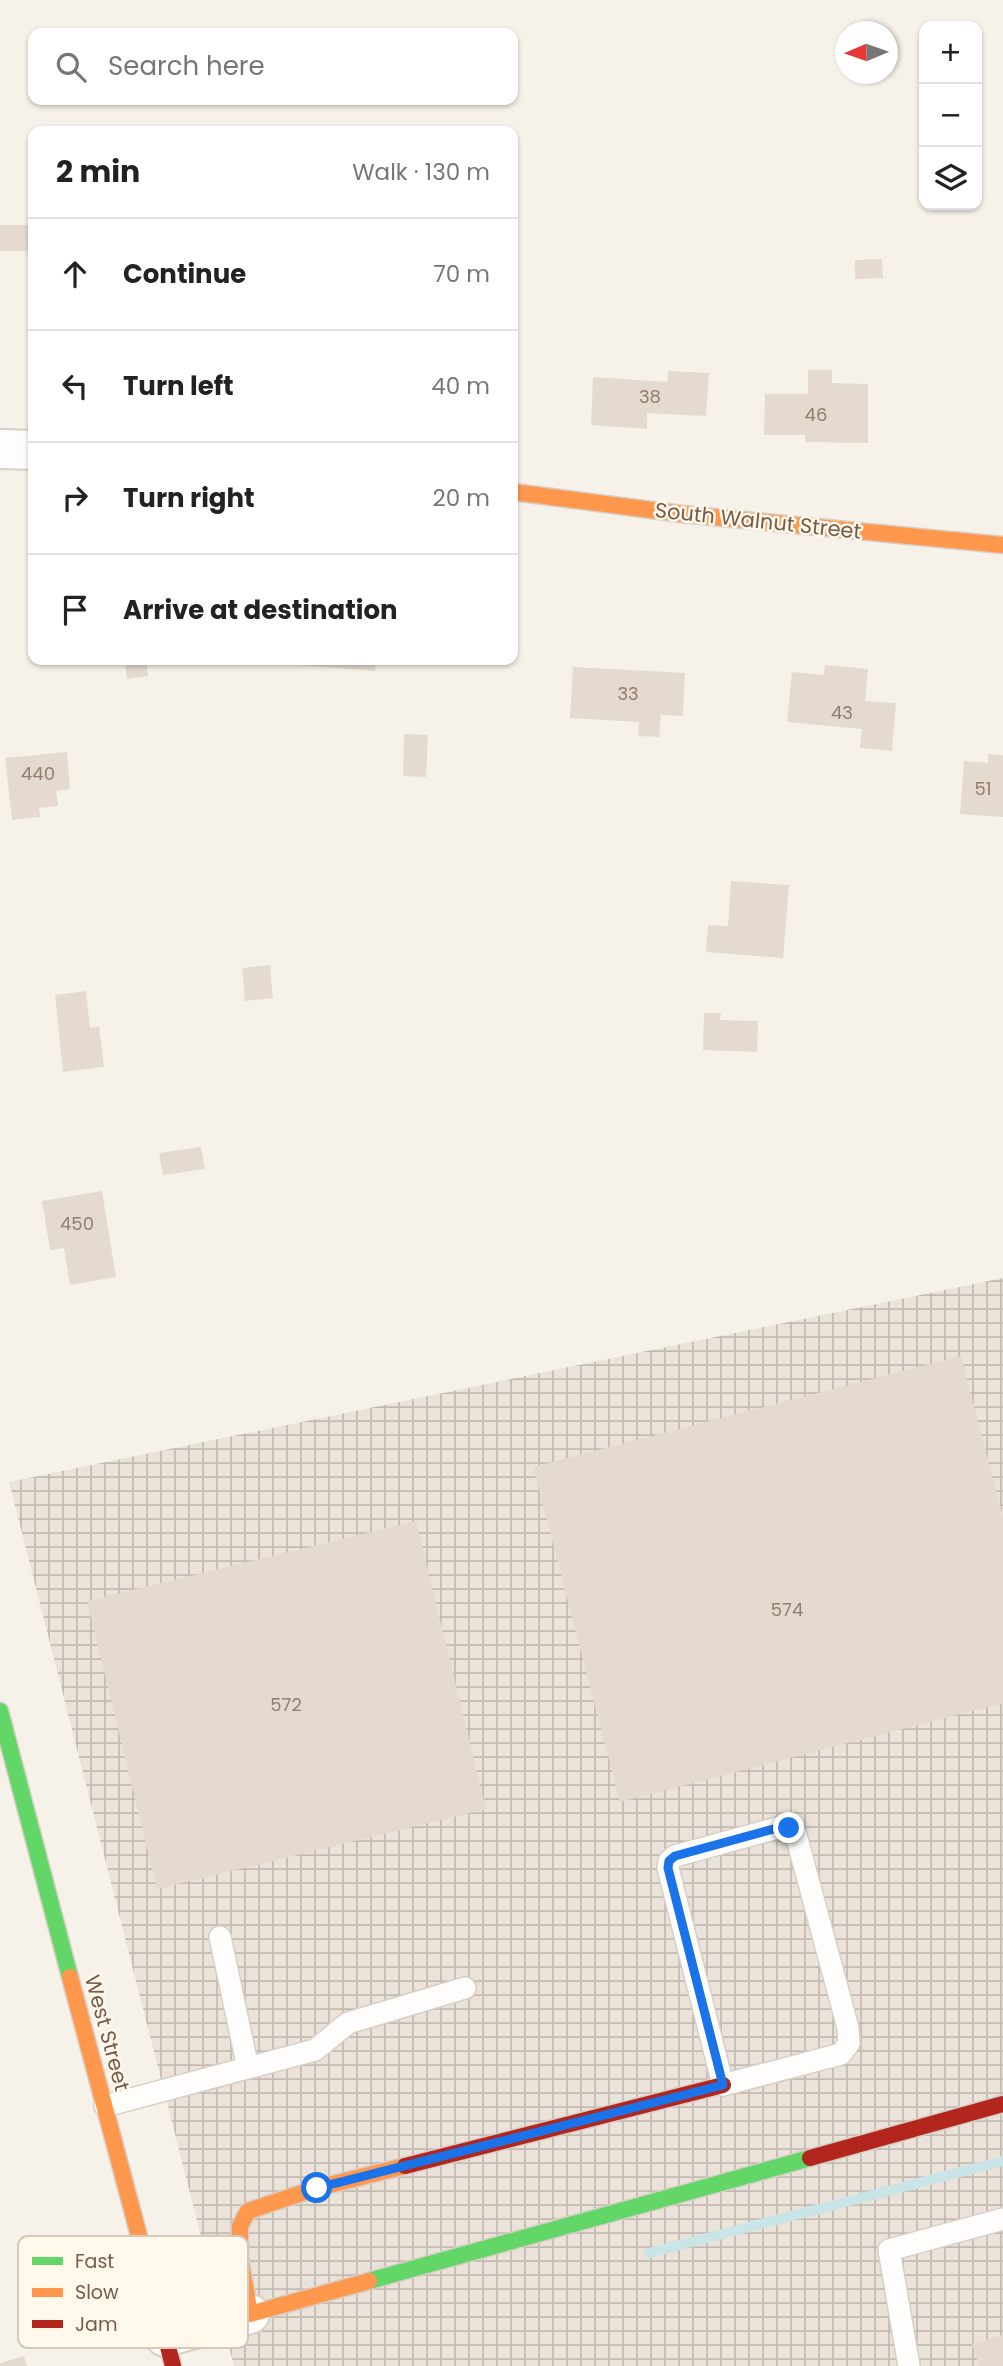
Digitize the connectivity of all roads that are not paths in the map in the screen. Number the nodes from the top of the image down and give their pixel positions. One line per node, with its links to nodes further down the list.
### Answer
1 (0, 449): 2 (street)
2 (28, 450)
3 (518, 493): 4 (street, South Walnut Street)
4 (1003, 545)
5 (0, 1712): 11 (street, West Street)
6 (220, 1937): 8 (lane)
7 (465, 1988): 8 (lane)
8 (248, 2068): 11 (lane)
9 (723, 2085): 9 (lane); 14 (street)
10 (1003, 2104): 16 (street)
11 (105, 2106): 13 (street, West Street)
12 (1003, 2219): 17 (lane)
13 (139, 2236)
14 (240, 2236)
15 (248, 2303): 16 (street)
16 (250, 2314)
17 (909, 2366)

